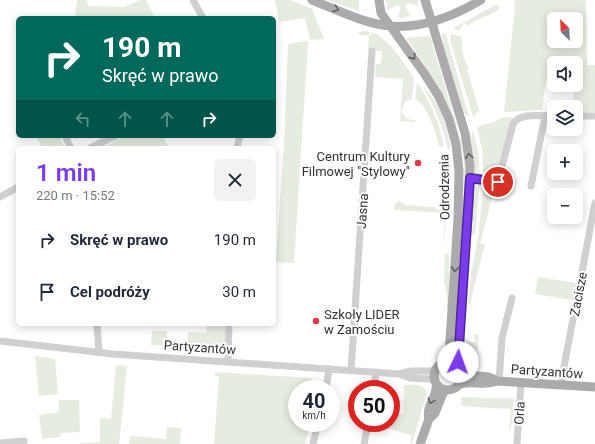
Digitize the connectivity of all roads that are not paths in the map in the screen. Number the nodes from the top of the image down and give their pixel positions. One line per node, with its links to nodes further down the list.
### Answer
1 (193, 0): 6 (street)
2 (312, 0): 8 (main road, one-way to 8)
3 (379, 0): 8 (main road, Odrodzenia)
4 (425, 0): 7 (main road, Odrodzenia)
5 (480, 0): 7 (main road)
6 (202, 16)
7 (431, 22): 8 (main road); 15 (main road, Odrodzenia, one-way to 7)
8 (390, 26): 26 (main road, Odrodzenia, one-way to 26)
9 (372, 51): 28 (street, Jasna)
10 (544, 116): 15 (street); 16 (street)
11 (583, 116): 12 (street)
12 (595, 116)
13 (111, 138): 14 (street)
14 (94, 146)
15 (470, 178): 29 (main road, Odrodzenia)
16 (531, 186)
17 (16, 188): 18 (street)
18 (0, 196)
19 (595, 203): 38 (street, Zacisze)
20 (512, 298): 34 (street)
21 (98, 326): 24 (street)
22 (229, 326): 25 (street)
23 (0, 341): 24 (street, Partyzantów)
24 (99, 353): 25 (street, Partyzantów)
25 (228, 362): 27 (street, Partyzantów)
26 (439, 366): 29 (main road); 31 (street, Partyzantów); 35 (main road)
27 (330, 369): 28 (street, Partyzantów); 32 (street)
28 (351, 370): 30 (street, Partyzantów)
29 (460, 370): 34 (main road, Partyzantów); 37 (main road)
30 (376, 372): 31 (street, Partyzantów); 33 (street)
31 (399, 374): 35 (street, Partyzantów)
32 (328, 380)
33 (375, 380)
34 (498, 381): 36 (main road, Partyzantów); 37 (main road, Partyzantów)
35 (436, 382): 40 (main road); 41 (main road, one-way to 41)
36 (521, 382): 38 (main road, Partyzantów); 49 (street, Orla)
37 (458, 384): 40 (main road)
38 (562, 385): 39 (main road, Partyzantów)
39 (595, 387)
40 (446, 390): 41 (main road)
41 (429, 419): 48 (main road)
42 (316, 432): 46 (street)
43 (366, 432): 47 (street)
44 (24, 441): 45 (street)
45 (0, 443)
46 (313, 444)
47 (364, 444)
48 (420, 444)
49 (517, 444)

